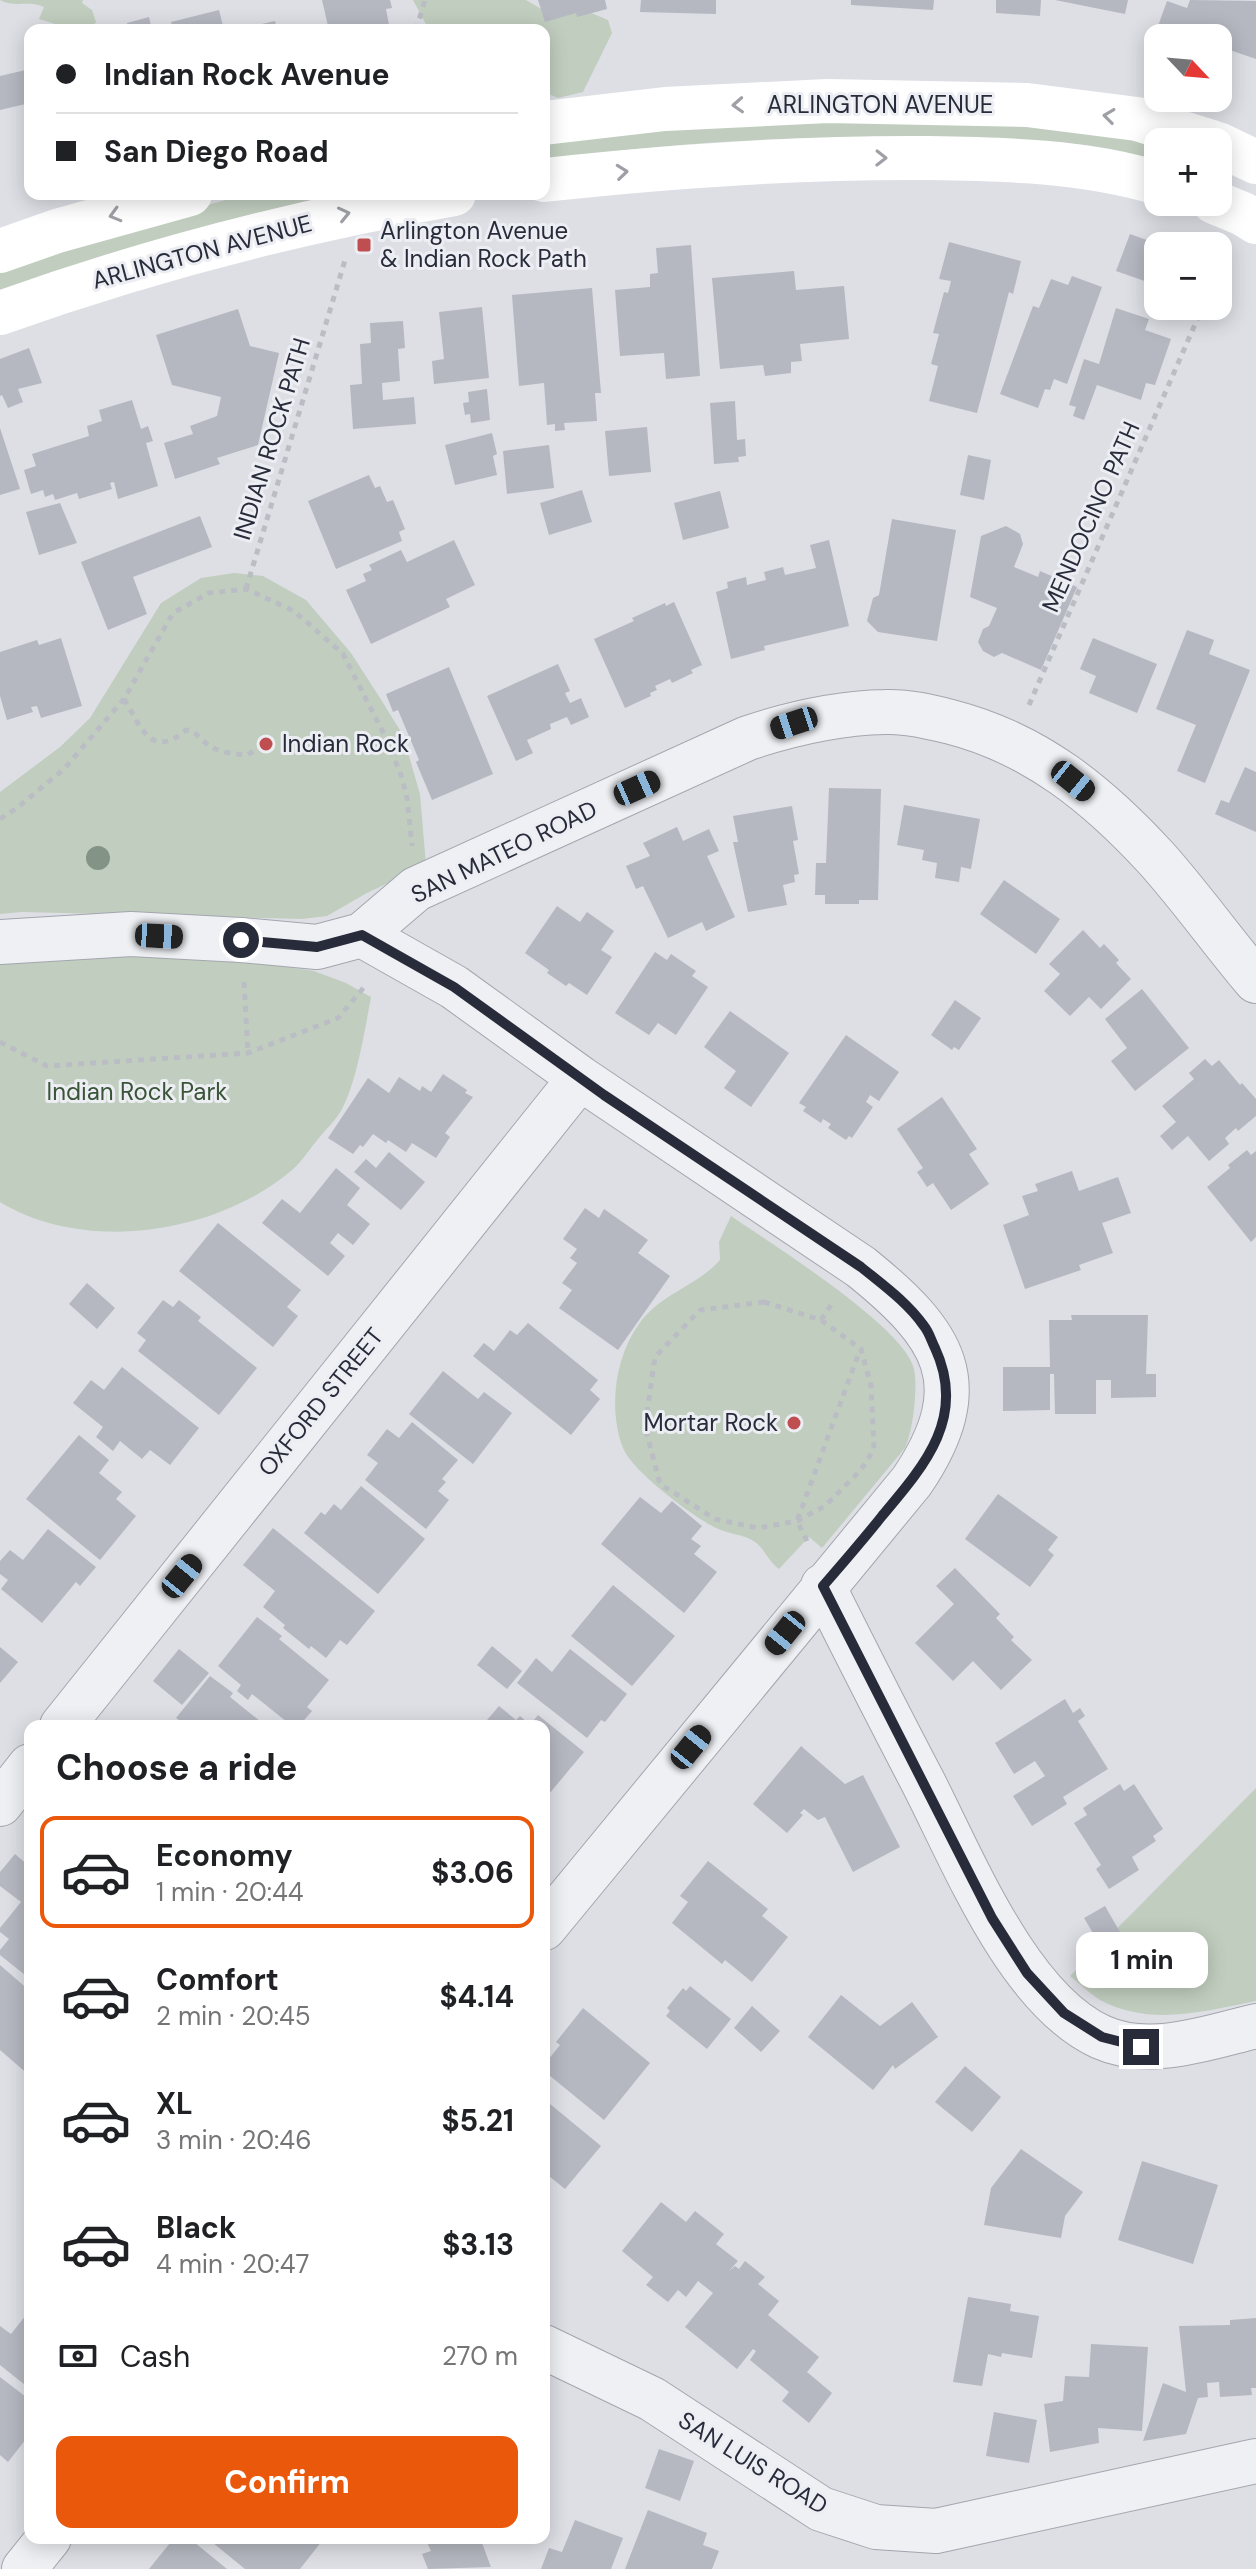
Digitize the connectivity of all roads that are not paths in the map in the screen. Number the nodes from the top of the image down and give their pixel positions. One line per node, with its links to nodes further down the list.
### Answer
1 (550, 122): 2 (main road, ARLINGTON AVENUE, one-way to 1)
2 (1166, 128)
3 (1232, 151): 4 (main road)
4 (1256, 162)
5 (550, 179): 6 (main road, one-way to 6)
6 (1144, 179)
7 (168, 200): 9 (main road, one-way to 9)
8 (419, 200): 10 (main road, ARLINGTON AVENUE, one-way to 8)
9 (0, 251)
10 (0, 313)
11 (0, 942): 12 (street)
12 (378, 944): 13 (street, SAN MATEO ROAD); 14 (street)
13 (1256, 981)
14 (580, 1078): 15 (street); 16 (street, OXFORD STREET)
15 (823, 1586): 19 (street); 20 (street)
16 (67, 1720)
17 (24, 1774): 18 (street)
18 (0, 1804)
19 (550, 1921)
20 (1256, 2026)
21 (550, 2350): 22 (street, SAN LUIS ROAD)
22 (1256, 2461)
23 (44, 2544): 24 (street)
24 (24, 2569)

